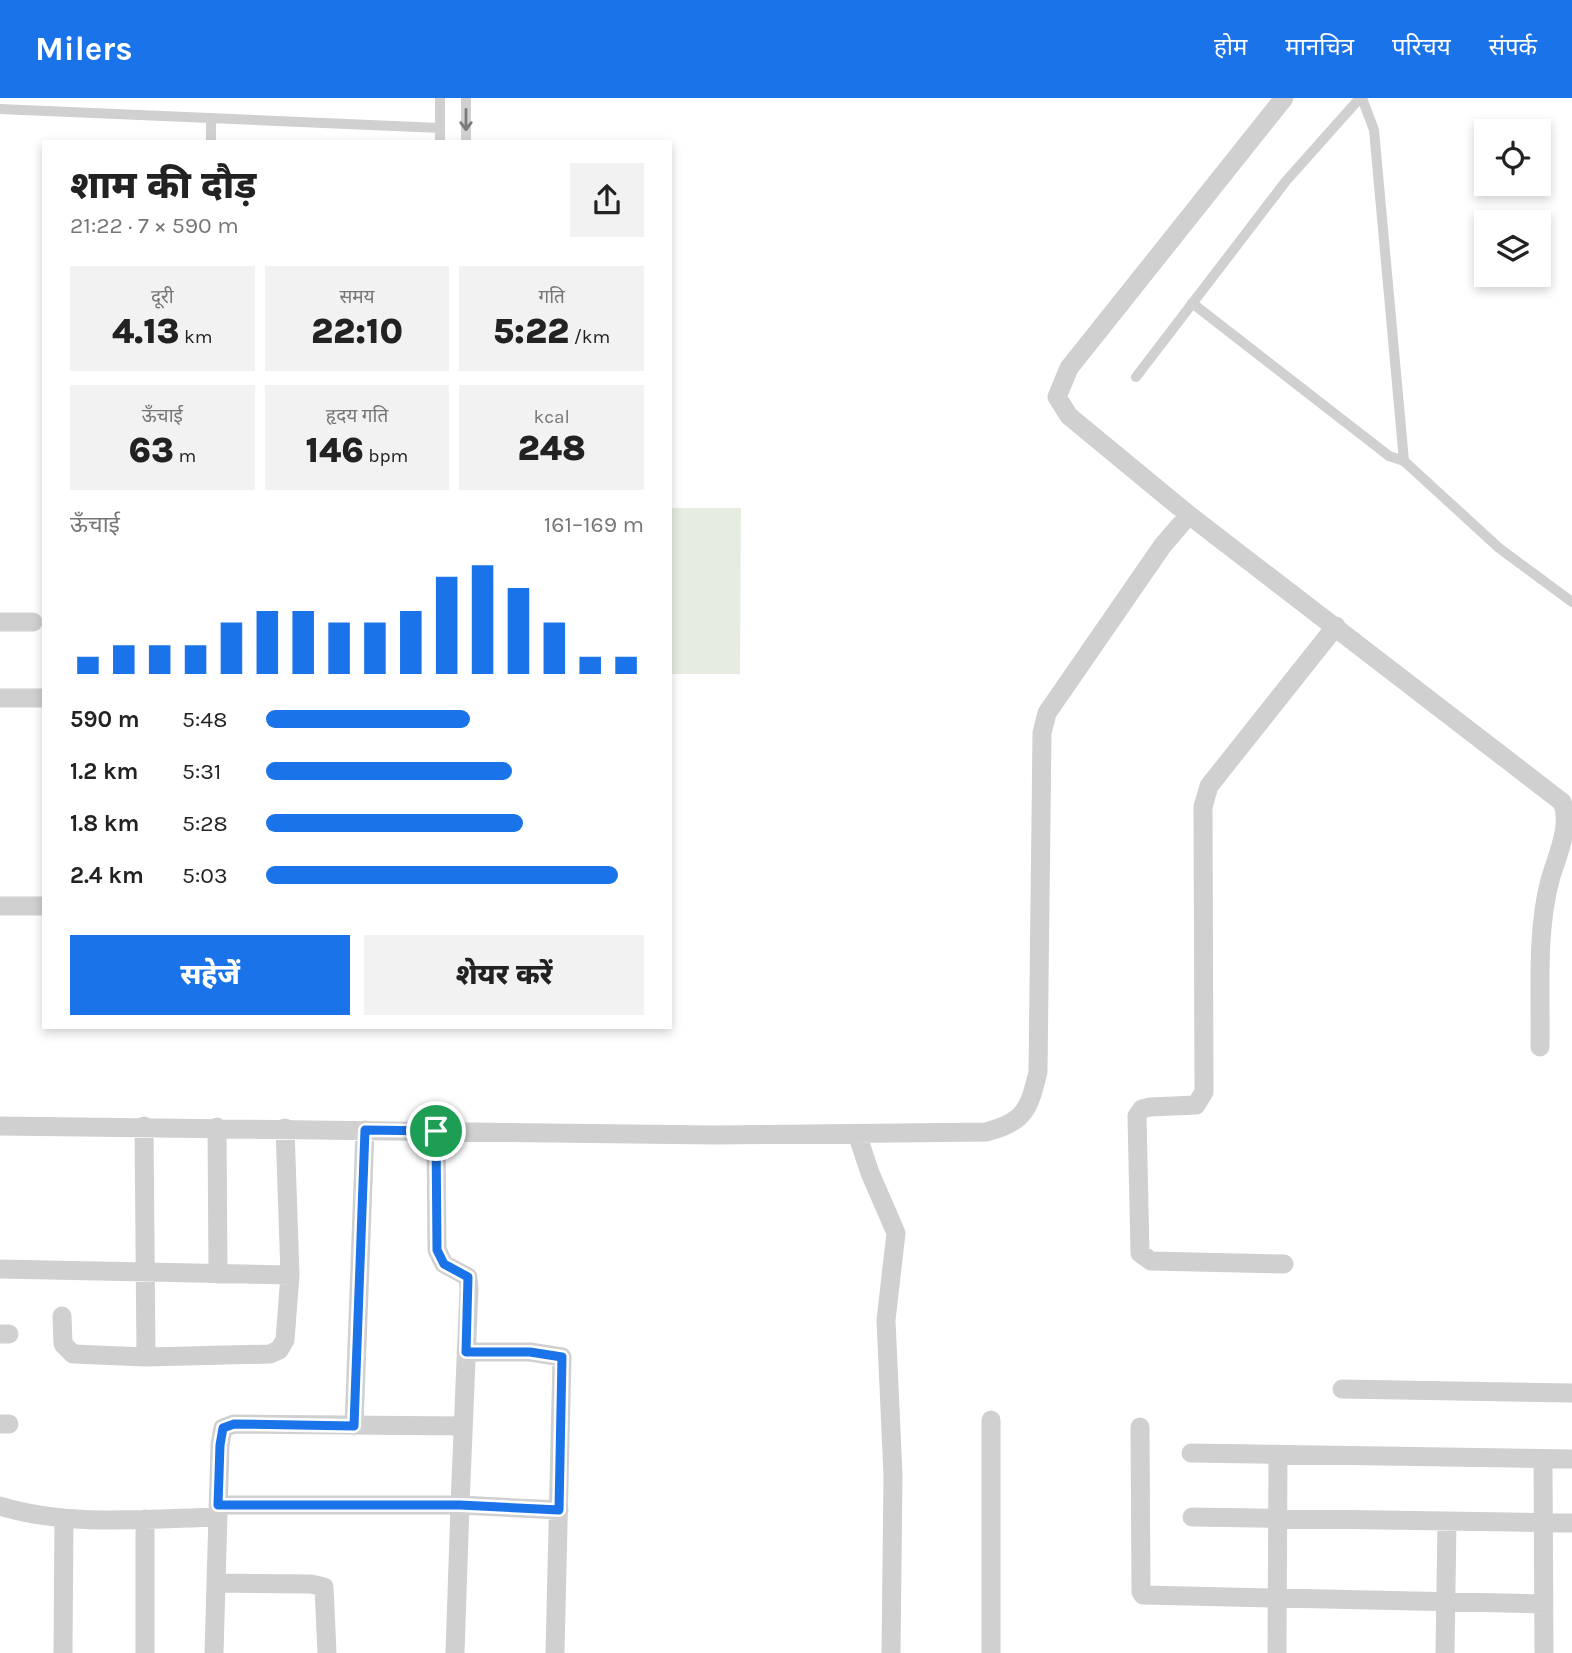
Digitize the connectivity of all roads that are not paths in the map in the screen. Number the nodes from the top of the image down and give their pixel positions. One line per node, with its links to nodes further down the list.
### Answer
1 (440, 98): 7 (lane)
2 (466, 98): 10 (lane, one-way to 10)
3 (1284, 98): 14 (street)
4 (1361, 98): 11 (lane); 13 (lane)
5 (0, 109): 6 (lane)
6 (211, 120): 7 (lane); 8 (lane)
7 (440, 128): 9 (lane)
8 (211, 140)
9 (440, 140)
10 (466, 140)
11 (1192, 303): 12 (lane); 13 (lane)
12 (1136, 377)
13 (1404, 461): 15 (lane)
14 (1189, 515): 18 (street); 30 (street)
15 (1572, 602)
16 (0, 622): 17 (street)
17 (33, 622)
18 (1336, 626): 23 (street); 31 (street)
19 (0, 698): 20 (street)
20 (42, 698)
21 (0, 906): 22 (street)
22 (42, 906)
23 (1540, 1048)
24 (0, 1126): 25 (street)
25 (144, 1126): 26 (street); 33 (street)
26 (217, 1127): 27 (street); 34 (street)
27 (285, 1128): 28 (street); 35 (street)
28 (365, 1130): 29 (street); 42 (street)
29 (436, 1131): 30 (street); 37 (street)
30 (857, 1134): 70 (street)
31 (1284, 1264)
32 (0, 1269): 33 (street)
33 (144, 1274): 34 (street); 38 (street)
34 (218, 1274): 35 (street)
35 (290, 1275): 38 (street)
36 (62, 1316): 38 (street)
37 (466, 1352): 43 (street); 51 (street)
38 (146, 1357)
39 (1342, 1389): 40 (street)
40 (1572, 1393)
41 (991, 1420): 71 (street)
42 (354, 1426): 43 (street); 52 (street)
43 (463, 1426): 49 (street)
44 (1140, 1427): 61 (street)
45 (1191, 1453): 46 (street)
46 (1278, 1455): 47 (street); 55 (street)
47 (1543, 1459): 48 (street); 58 (street)
48 (1572, 1459)
49 (460, 1505): 51 (street); 52 (street); 68 (street)
50 (0, 1506): 54 (street)
51 (559, 1510): 69 (street)
52 (218, 1511): 56 (street); 60 (street)
53 (1192, 1517): 55 (street)
54 (64, 1518): 56 (street); 64 (street)
55 (1278, 1518): 57 (street); 61 (street)
56 (145, 1519): 65 (street)
57 (1447, 1521): 58 (street); 62 (street)
58 (1543, 1522): 59 (street); 63 (street)
59 (1572, 1523)
60 (216, 1583): 66 (street); 67 (street)
61 (1277, 1598): 62 (street); 72 (street)
62 (1446, 1603): 63 (street); 73 (street)
63 (1544, 1604): 74 (street)
64 (62, 1653)
65 (145, 1653)
66 (214, 1653)
67 (327, 1653)
68 (455, 1653)
69 (555, 1653)
70 (891, 1653)
71 (991, 1653)
72 (1277, 1653)
73 (1445, 1653)
74 (1544, 1653)

